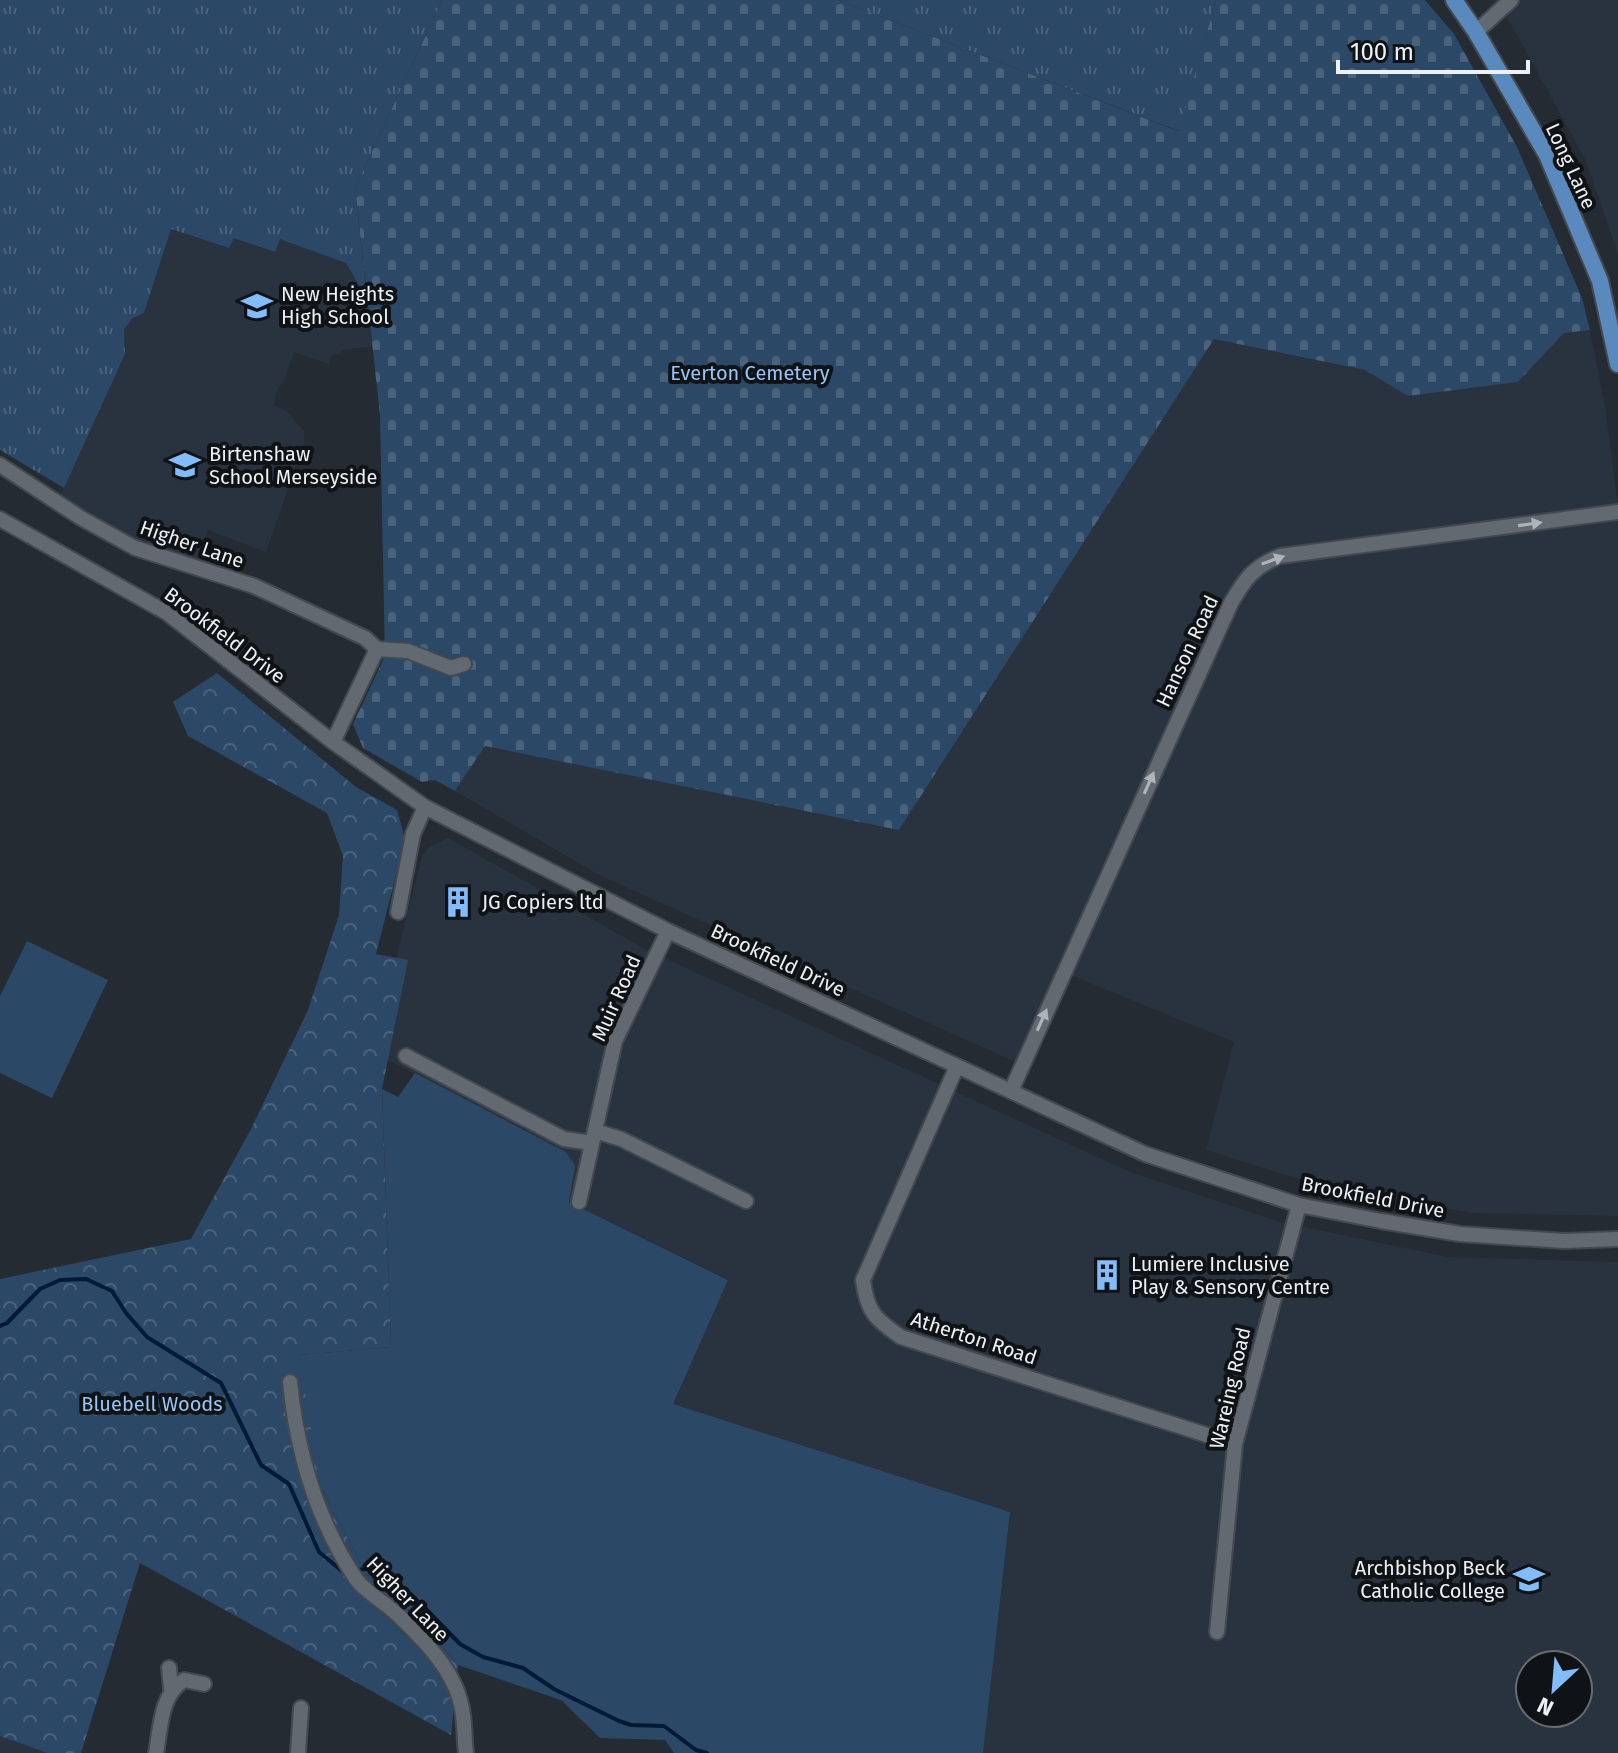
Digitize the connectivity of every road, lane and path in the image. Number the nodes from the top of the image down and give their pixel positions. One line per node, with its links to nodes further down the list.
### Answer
1 (1454, 0): 3 (main road, Long Lane)
2 (1511, 0): 3 (street)
3 (1476, 32): 4 (main road, Long Lane)
4 (1618, 364)
5 (0, 465): 8 (street, Higher Lane)
6 (1618, 512): 16 (street, Hanson Road, one-way to 6)
7 (0, 519): 10 (street, Brookfield Drive)
8 (377, 649): 9 (street, Higher Lane); 10 (street)
9 (464, 664)
10 (333, 742): 11 (street, Brookfield Drive)
11 (425, 807): 12 (street); 13 (street, Brookfield Drive)
12 (398, 912)
13 (668, 931): 15 (street, Brookfield Drive); 17 (street, Muir Road)
14 (406, 1056): 17 (street)
15 (957, 1066): 16 (street, Brookfield Drive); 23 (street, Atherton Road)
16 (1011, 1091): 20 (street, Brookfield Drive)
17 (593, 1137): 18 (street); 19 (street, Muir Road)
18 (746, 1201)
19 (579, 1202)
20 (1299, 1205): 21 (street, Brookfield Drive); 23 (street, Wareing Road)
21 (1618, 1239)
22 (290, 1382): 31 (street, Higher Lane)
23 (1235, 1444): 24 (street, Wareing Road)
24 (1217, 1632)
25 (169, 1668): 27 (street)
26 (204, 1684): 27 (street)
27 (171, 1689): 29 (street)
28 (301, 1708): 30 (street)
29 (156, 1753)
30 (298, 1753)
31 (466, 1753)

